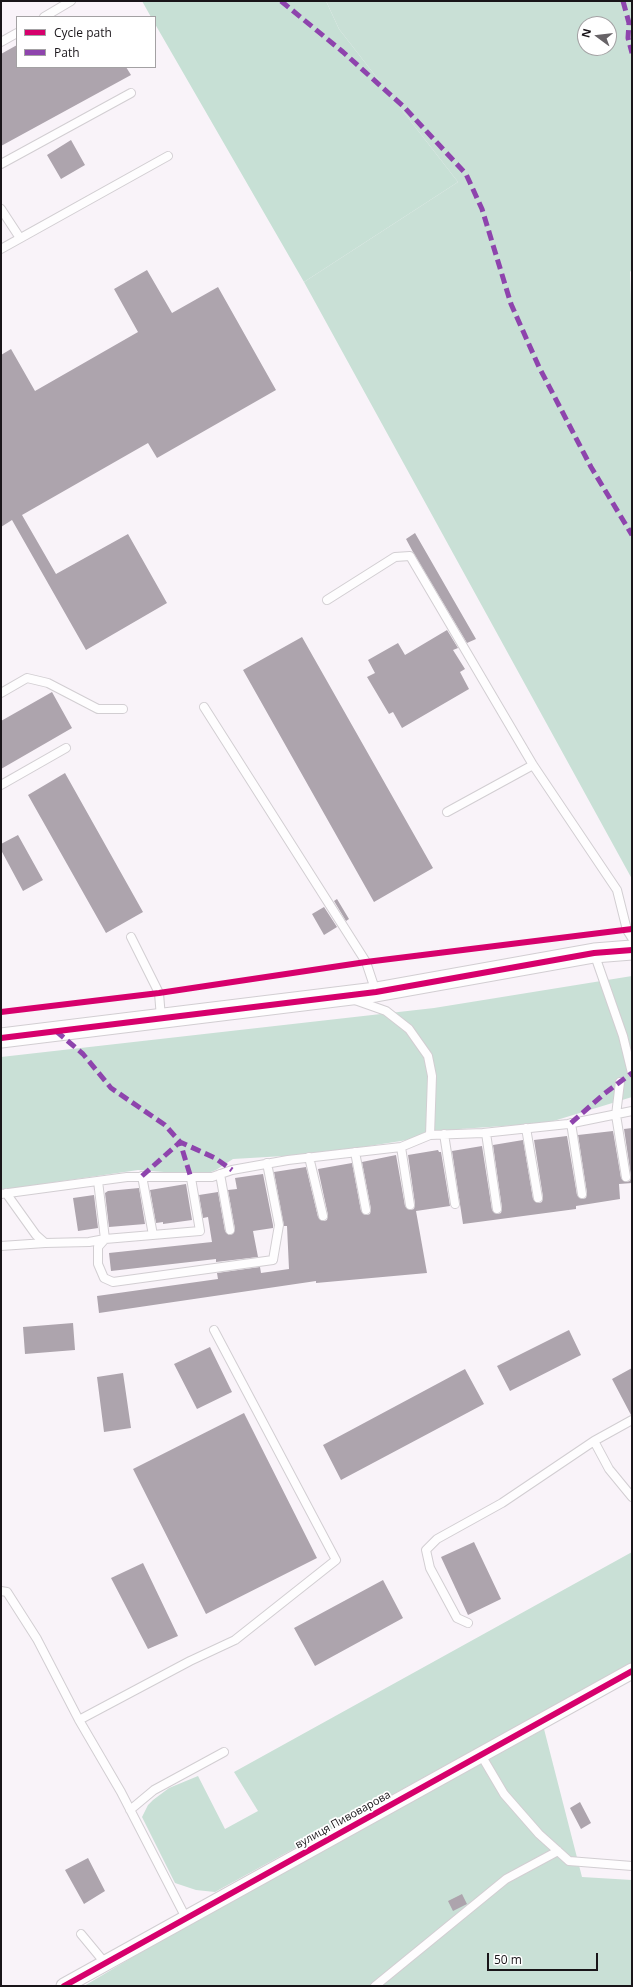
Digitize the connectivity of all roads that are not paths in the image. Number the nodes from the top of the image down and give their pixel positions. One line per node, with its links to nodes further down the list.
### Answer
1 (71, 1): 2 (lane)
2 (46, 16)
3 (16, 34): 4 (lane)
4 (1, 42)
5 (132, 93): 7 (lane)
6 (168, 156): 9 (lane)
7 (1, 164)
8 (1, 209): 9 (lane)
9 (20, 238): 10 (lane)
10 (1, 248)
11 (327, 600): 16 (lane)
12 (1, 693): 14 (lane)
13 (204, 707): 23 (lane)
14 (123, 709)
15 (66, 748): 17 (lane)
16 (533, 765): 18 (lane); 20 (lane)
17 (1, 785)
18 (447, 812)
19 (131, 937): 25 (lane)
20 (632, 938)
21 (632, 950): 22 (street)
22 (594, 953): 23 (street); 27 (lane)
23 (376, 992): 24 (street)
24 (346, 996): 25 (street); 35 (lane)
25 (161, 1018): 26 (street)
26 (1, 1038)
27 (632, 1073)
28 (620, 1082): 30 (lane)
29 (632, 1111): 30 (lane)
30 (616, 1115): 31 (lane); 42 (lane)
31 (571, 1123): 32 (lane); 46 (lane)
32 (526, 1128): 33 (lane); 47 (lane)
33 (486, 1133): 34 (lane); 50 (lane)
34 (444, 1134): 35 (lane); 48 (lane)
35 (430, 1135): 36 (lane)
36 (401, 1147): 37 (lane); 49 (lane)
37 (355, 1152): 38 (lane); 51 (lane)
38 (309, 1157): 39 (lane); 52 (lane)
39 (267, 1164): 40 (lane); 55 (lane)
40 (220, 1174): 43 (lane); 53 (lane)
41 (142, 1176): 43 (lane); 44 (lane); 54 (lane)
42 (626, 1177)
43 (191, 1178): 54 (lane)
44 (98, 1181): 45 (lane); 55 (lane)
45 (3, 1194): 56 (lane)
46 (582, 1194)
47 (538, 1198)
48 (455, 1204)
49 (410, 1205)
50 (497, 1209)
51 (366, 1210)
52 (323, 1216)
53 (230, 1230)
54 (153, 1235): 55 (lane)
55 (105, 1239): 56 (lane)
56 (45, 1243): 57 (lane)
57 (1, 1246)
58 (214, 1330): 65 (lane)
59 (632, 1420): 60 (lane)
60 (594, 1441): 61 (lane); 63 (lane)
61 (632, 1497)
62 (1, 1591): 65 (lane)
63 (468, 1623)
64 (632, 1671): 67 (street, вулиця Пивоварова)
65 (79, 1720): 68 (lane)
66 (224, 1752): 68 (lane)
67 (481, 1755): 69 (lane); 71 (street, вулиця Пивоварова)
68 (130, 1810): 71 (lane)
69 (558, 1851): 70 (lane); 75 (lane)
70 (632, 1866)
71 (186, 1918): 73 (street, вулиця Пивоварова)
72 (81, 1934): 73 (lane)
73 (105, 1963): 74 (street, вулиця Пивоварова)
74 (64, 1986)
75 (375, 1986)

